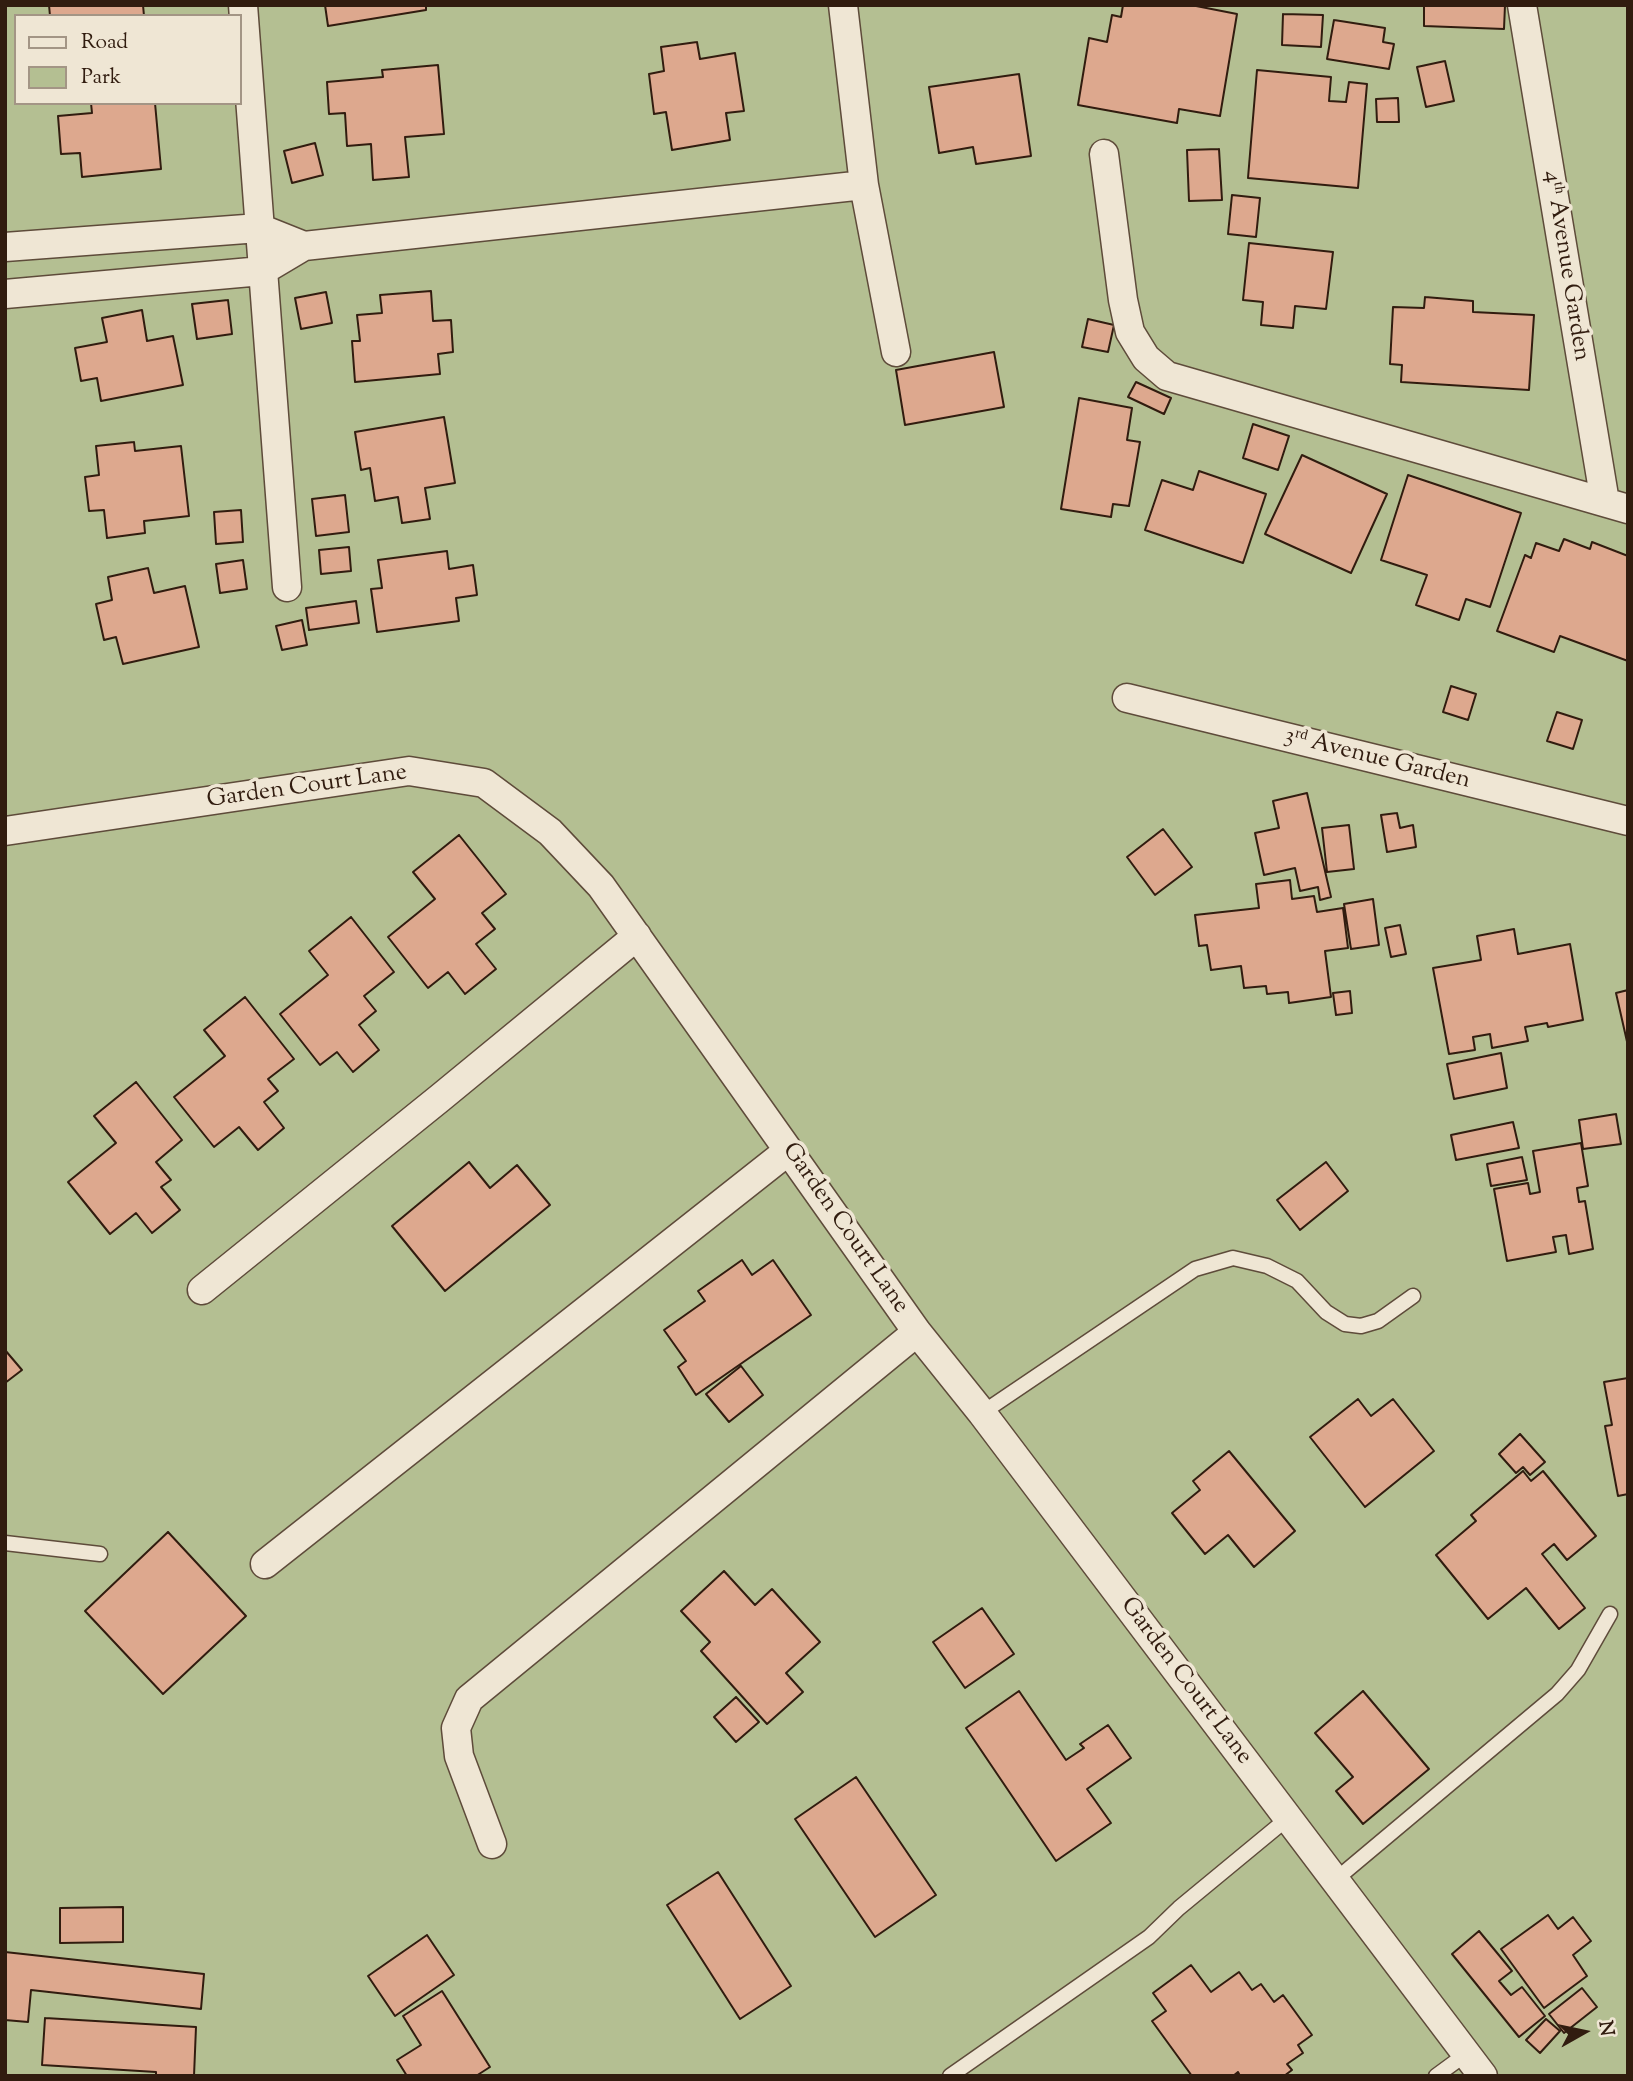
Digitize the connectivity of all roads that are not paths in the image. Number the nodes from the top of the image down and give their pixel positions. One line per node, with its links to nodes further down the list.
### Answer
1 (243, 5): 6 (street)
2 (844, 5): 5 (street)
3 (1522, 5): 12 (street, 4ᵗʰ Avenue Garden)
4 (1104, 154): 12 (street)
5 (864, 185): 7 (street); 11 (street)
6 (259, 228): 7 (street); 8 (street); 9 (street)
7 (304, 246): 9 (street)
8 (5, 247)
9 (261, 271): 10 (street); 13 (street)
10 (5, 294)
11 (896, 352)
12 (1616, 505)
13 (287, 587)
14 (1127, 698): 15 (street, 3ʳᵈ Avenue Garden)
15 (1628, 821)
16 (5, 831): 17 (street, Garden Court Lane)
17 (637, 936): 18 (street, Garden Court Lane); 19 (street)
18 (788, 1151): 21 (street, Garden Court Lane); 25 (street)
19 (202, 1290)
20 (1413, 1296): 22 (lane)
21 (917, 1332): 22 (street, Garden Court Lane); 28 (street)
22 (982, 1413): 27 (street, Garden Court Lane)
23 (5, 1543): 24 (lane)
24 (100, 1554)
25 (265, 1564)
26 (1610, 1614): 29 (lane)
27 (1288, 1818): 29 (street, Garden Court Lane); 31 (lane)
28 (492, 1844)
29 (1334, 1881): 30 (street, Garden Court Lane)
30 (1474, 2065): 32 (lane)
31 (950, 2076)
32 (1437, 2076)

